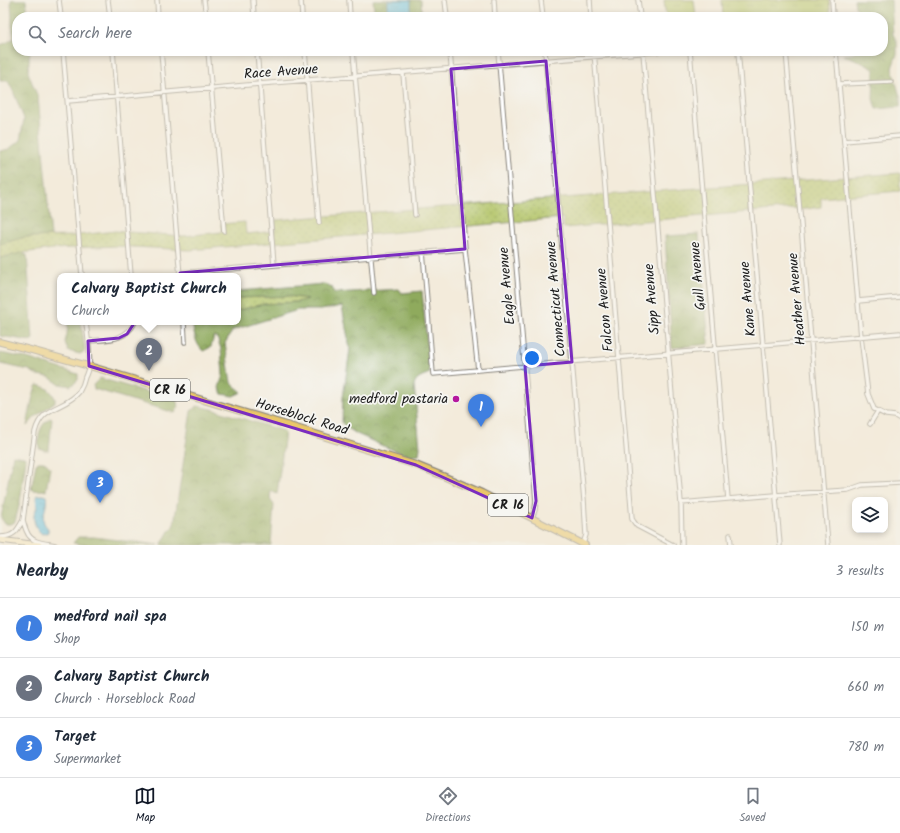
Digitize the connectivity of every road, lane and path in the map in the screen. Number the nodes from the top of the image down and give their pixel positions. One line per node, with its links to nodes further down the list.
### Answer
1 (59, 0): 14 (street)
2 (108, 0): 15 (street)
3 (157, 0): 16 (street)
4 (204, 0): 17 (street)
5 (253, 0): 18 (street)
6 (301, 0): 19 (street)
7 (349, 0): 20 (street)
8 (445, 0): 21 (street)
9 (494, 0): 22 (street)
10 (541, 0): 23 (street)
11 (590, 0): 24 (street)
12 (638, 0): 25 (street)
13 (832, 0): 26 (street)
14 (60, 12)
15 (109, 12)
16 (158, 12)
17 (205, 12)
18 (254, 12)
19 (302, 12)
20 (350, 12)
21 (446, 12)
22 (495, 12)
23 (542, 12)
24 (591, 12)
25 (639, 12)
26 (833, 12)
27 (64, 56): 56 (street)
28 (113, 56): 55 (street)
29 (161, 56): 54 (street)
30 (209, 56): 53 (street)
31 (257, 56): 51 (street)
32 (306, 56): 49 (street)
33 (353, 56): 48 (street)
34 (450, 56): 46 (street)
35 (498, 56): 45 (street, Eagle Avenue)
36 (546, 56): 44 (street, Connecticut Avenue)
37 (605, 56): 43 (street, Race Avenue)
38 (643, 56): 84 (street, Sipp Avenue)
39 (690, 56): 83 (street, Gull Avenue)
40 (738, 56): 82 (street, Kane Avenue)
41 (786, 56): 79 (street, Heather Avenue)
42 (836, 56): 52 (street)
43 (595, 57): 44 (street, Race Avenue); 85 (street, Falcon Avenue)
44 (546, 61): 45 (street, Race Avenue); 86 (street, Connecticut Avenue)
45 (499, 64): 46 (street, Race Avenue); 88 (street, Eagle Avenue)
46 (451, 69): 47 (street, Race Avenue); 62 (street)
47 (403, 73): 48 (street, Race Avenue); 59 (street)
48 (355, 77): 49 (street, Race Avenue); 64 (street)
49 (308, 81): 51 (street, Race Avenue); 60 (street)
50 (890, 82): 52 (street)
51 (259, 84): 53 (street, Race Avenue); 65 (street)
52 (839, 84): 58 (street)
53 (212, 88): 54 (street, Race Avenue); 61 (street)
54 (164, 93): 55 (street, Race Avenue); 68 (street)
55 (116, 97): 56 (street, Race Avenue); 67 (street)
56 (68, 101): 66 (street)
57 (900, 136): 58 (street)
58 (844, 141): 72 (street)
59 (415, 215)
60 (319, 223)
61 (224, 231)
62 (465, 248): 63 (street); 89 (street)
63 (423, 252): 64 (street); 89 (street)
64 (371, 256): 65 (street); 70 (street)
65 (274, 265): 69 (street)
66 (82, 273)
67 (131, 273)
68 (180, 273)
69 (190, 273)
70 (374, 293)
71 (900, 297): 72 (street)
72 (858, 301): 77 (street)
73 (86, 325): 78 (street)
74 (134, 325): 78 (street)
75 (184, 325): 81 (street)
76 (900, 333): 77 (street)
77 (861, 337): 79 (street); 90 (street)
78 (88, 341): 87 (street)
79 (811, 341): 82 (street); 94 (street, Heather Avenue)
80 (0, 342): 87 (main road, Horseblock Road / CR 16)
81 (185, 342)
82 (763, 345): 83 (street); 95 (street, Kane Avenue)
83 (715, 349): 84 (street); 96 (street, Gull Avenue)
84 (668, 354): 85 (street); 97 (street, Sipp Avenue)
85 (620, 357): 86 (street); 105 (street, Falcon Avenue)
86 (572, 362): 88 (street); 102 (street, Connecticut Avenue)
87 (89, 366): 98 (main road, Horseblock Road / CR 16); 99 (street)
88 (525, 366): 89 (street); 98 (street, Eagle Avenue)
89 (478, 370)
90 (878, 411): 91 (street); 92 (street)
91 (900, 419)
92 (870, 424)
93 (900, 483): 94 (street)
94 (823, 492): 95 (street); 109 (street, Heather Avenue)
95 (776, 495): 96 (street); 108 (street, Kane Avenue)
96 (728, 499): 97 (street)
97 (681, 503): 106 (street, Sipp Avenue)
98 (532, 518): 102 (main road, Horseblock Road / CR 16)
99 (23, 520): 101 (street); 104 (street)
100 (730, 535): 107 (street)
101 (0, 538): 103 (main road)
102 (584, 544)
103 (39, 545)
104 (55, 545)
105 (673, 545)
106 (682, 545)
107 (731, 545)
108 (780, 545)
109 (828, 545)

